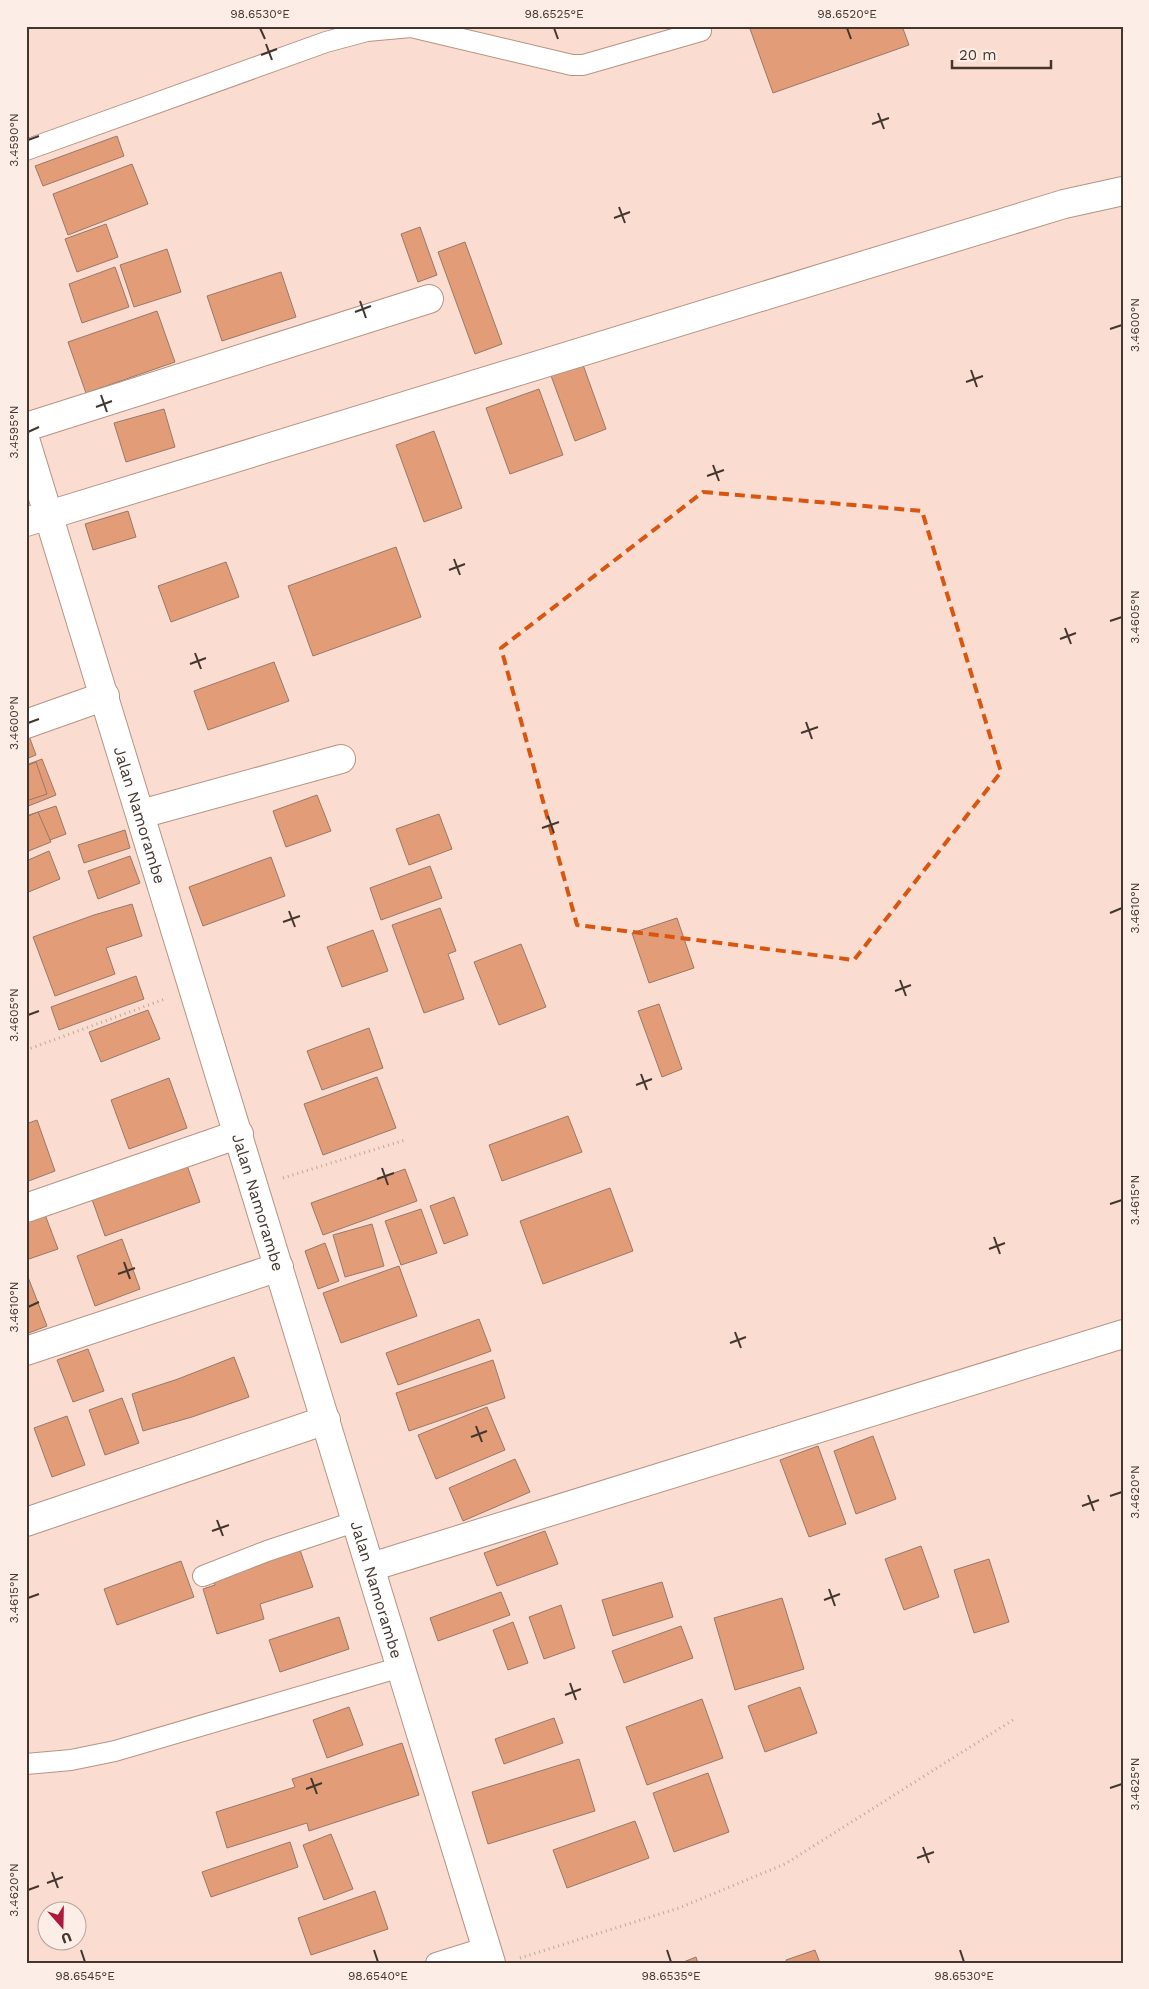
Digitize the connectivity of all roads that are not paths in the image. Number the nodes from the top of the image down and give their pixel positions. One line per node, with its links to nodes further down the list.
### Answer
1 (701, 31): 2 (lane)
2 (26, 150)
3 (1123, 191): 7 (street)
4 (429, 299): 5 (street)
5 (26, 428)
6 (26, 442): 7 (street, Jalan Namorambe)
7 (37, 519): 8 (street, Jalan Namorambe)
8 (105, 696): 9 (street); 11 (street, Jalan Namorambe)
9 (26, 724)
10 (341, 759): 11 (street)
11 (141, 814): 12 (street, Jalan Namorambe)
12 (238, 1134): 13 (street); 14 (street, Jalan Namorambe)
13 (26, 1208)
14 (279, 1266): 16 (street); 17 (street, Jalan Namorambe)
15 (1123, 1334): 20 (street)
16 (26, 1351)
17 (326, 1420): 18 (street, Jalan Namorambe); 19 (street)
18 (356, 1521): 20 (street, Jalan Namorambe); 21 (lane)
19 (26, 1522)
20 (371, 1567): 22 (street, Jalan Namorambe)
21 (203, 1576)
22 (401, 1667): 23 (lane); 24 (street, Jalan Namorambe)
23 (26, 1764)
24 (497, 1957): 25 (lane)
25 (436, 1963)

